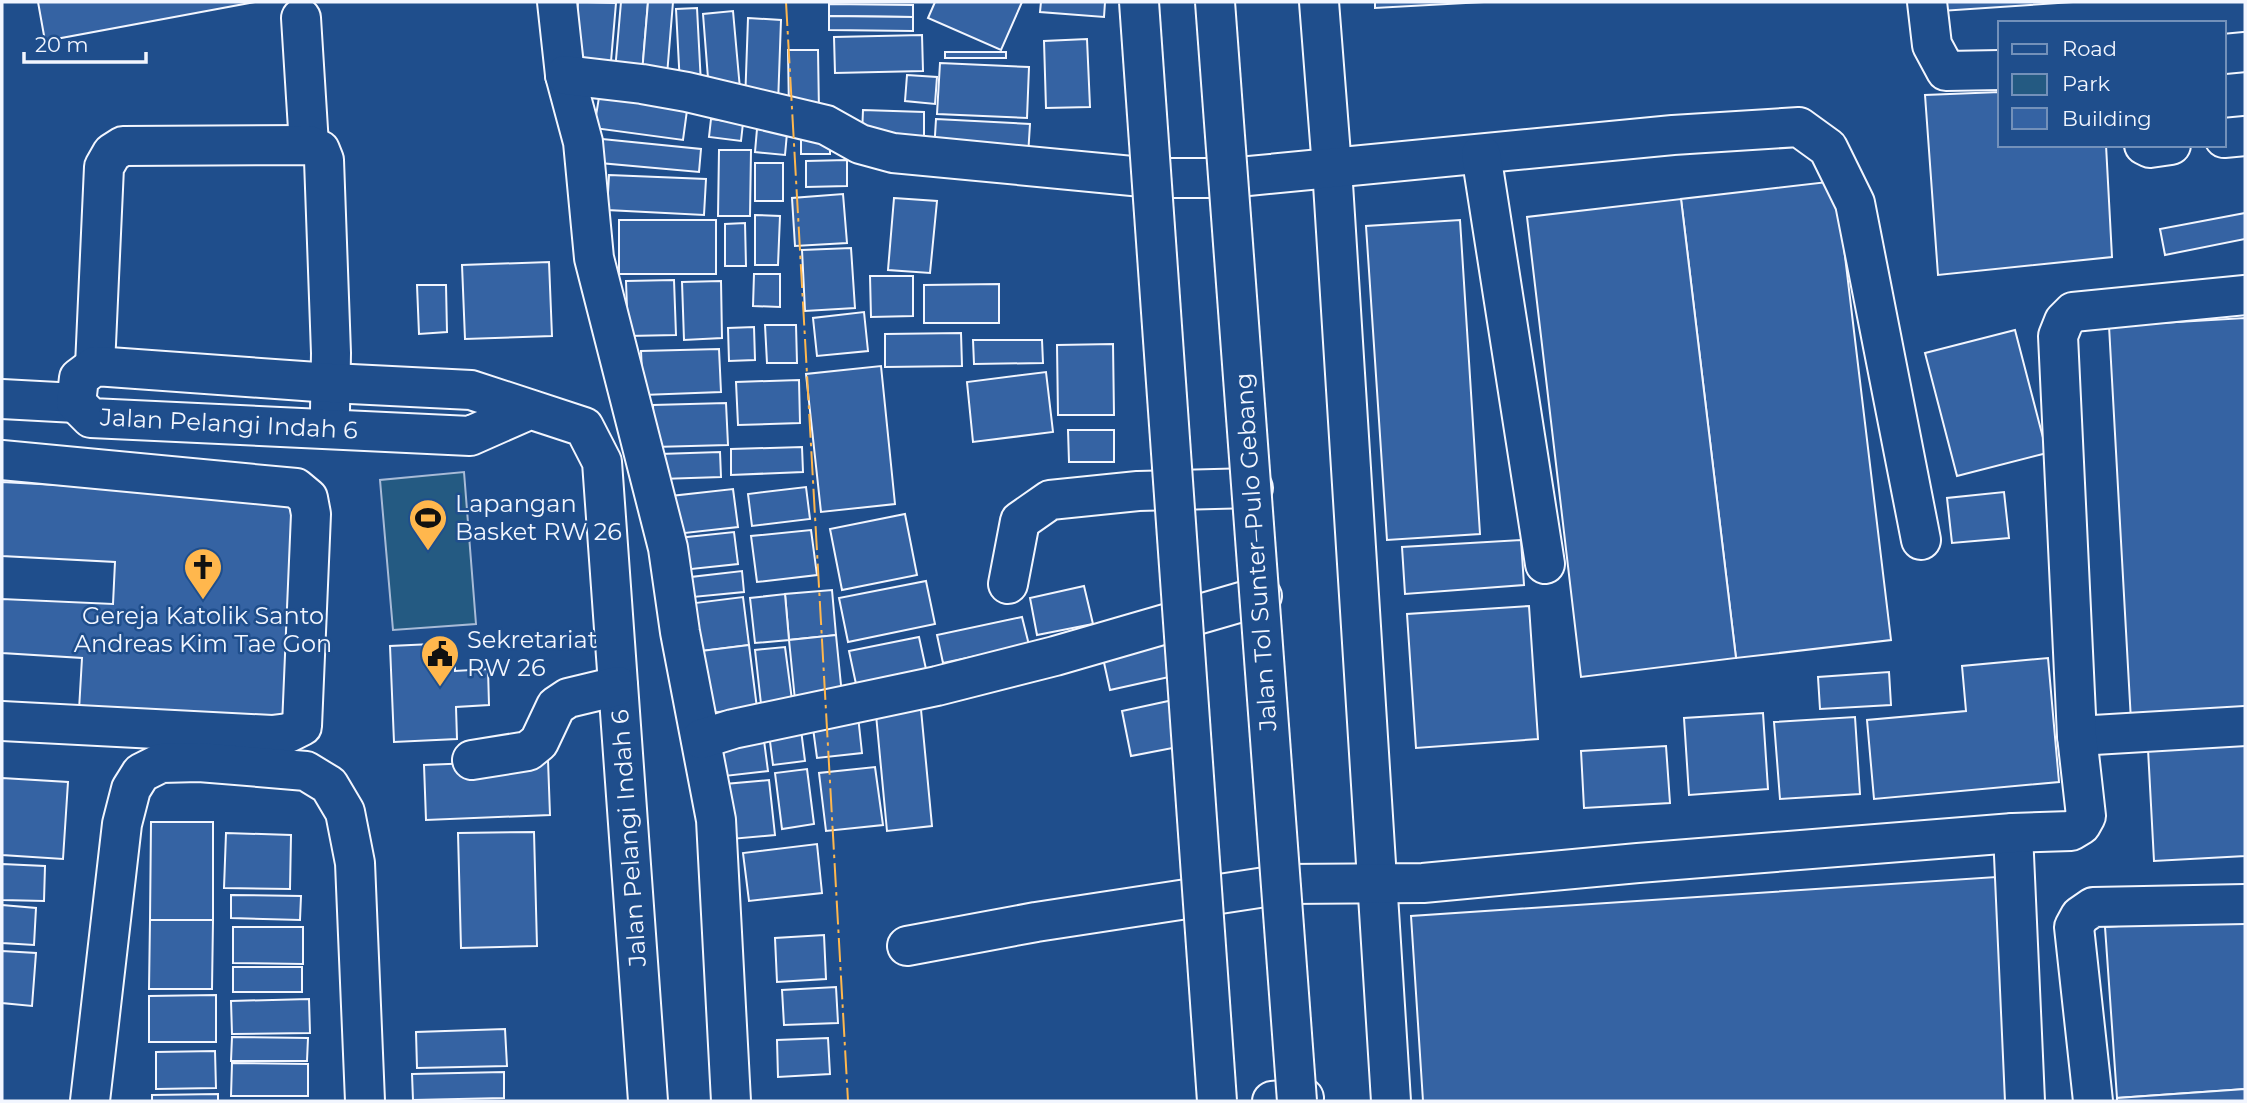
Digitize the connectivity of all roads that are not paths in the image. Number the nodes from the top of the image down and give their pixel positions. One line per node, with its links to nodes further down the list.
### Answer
1 (557, 2): 10 (main road)
2 (1139, 2): 44 (main road, bridge)
3 (1214, 2): 39 (main road, Jalan Tol Sunter–Pulo Gebang, bridge)
4 (1319, 2): 15 (main road)
5 (1927, 2): 9 (main road)
6 (301, 18): 13 (main road)
7 (2245, 52): 8 (main road)
8 (2226, 54)
9 (1998, 70)
10 (565, 75): 15 (main road); 33 (main road)
11 (2245, 136): 12 (main road)
12 (2226, 138)
13 (309, 145): 17 (main road); 18 (main road)
14 (1481, 154): 15 (main road); 25 (main road); 26 (main road)
15 (1332, 168): 36 (main road)
16 (2245, 295): 32 (main road)
17 (95, 366): 18 (main road, Jalan Pelangi Indah 6); 20 (main road, Jalan Pelangi Indah 6)
18 (331, 383): 21 (main road, Jalan Pelangi Indah 6); 22 (main road)
19 (2, 399): 20 (main road)
20 (76, 403): 22 (main road, Jalan Pelangi Indah 6)
21 (529, 411): 22 (main road, Jalan Pelangi Indah 6); 29 (main road, Jalan Pelangi Indah 6)
22 (329, 430)
23 (2, 460): 30 (main road)
24 (1254, 488): 27 (main road)
25 (1921, 540)
26 (1545, 564)
27 (1008, 584)
28 (1262, 596): 33 (main road)
29 (618, 686): 34 (main road); 42 (main road, Jalan Pelangi Indah 6)
30 (2, 722)
31 (2245, 726): 32 (main road)
32 (2077, 736): 35 (main road)
33 (701, 739): 43 (main road)
34 (472, 761)
35 (2013, 833): 36 (main road); 46 (main road)
36 (1377, 884): 38 (main road); 45 (main road)
37 (2245, 904): 47 (main road)
38 (907, 946)
39 (1291, 1100)
40 (90, 1101): 41 (main road)
41 (365, 1101)
42 (648, 1101)
43 (732, 1101)
44 (1217, 1101)
45 (1391, 1101)
46 (2025, 1101)
47 (2093, 1101)

